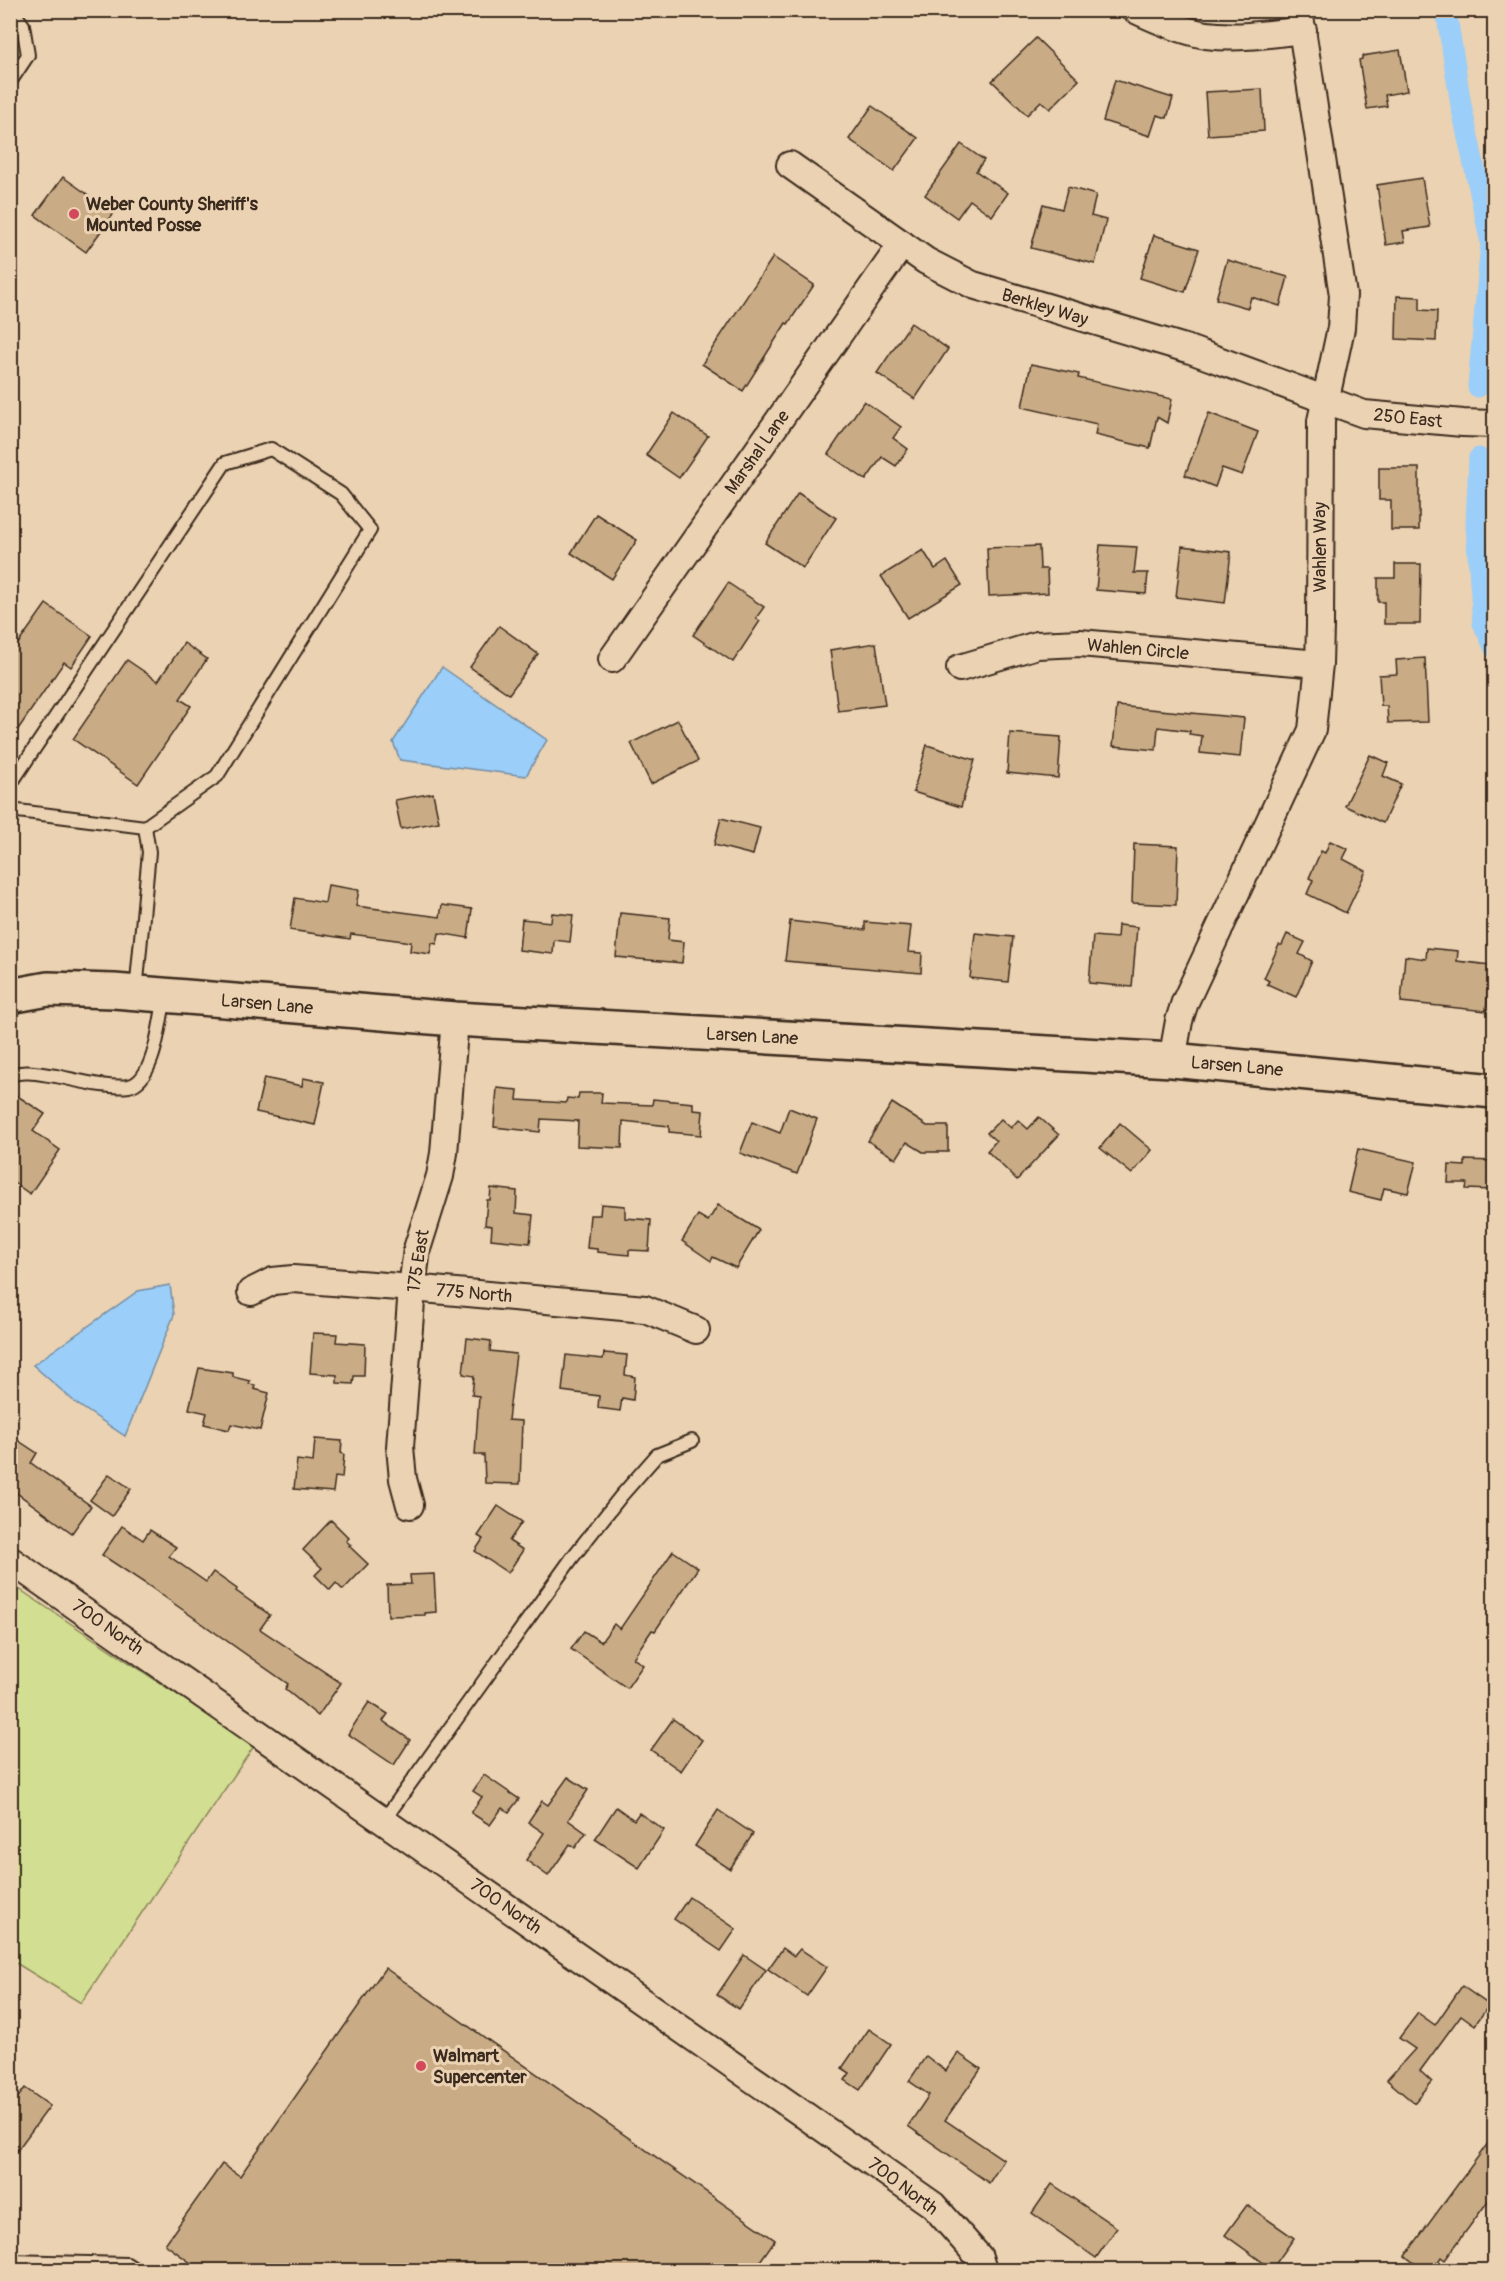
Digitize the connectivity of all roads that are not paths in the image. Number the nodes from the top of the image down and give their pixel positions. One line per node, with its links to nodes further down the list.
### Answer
1 (12, 10): 4 (lane)
2 (1136, 10): 3 (street)
3 (1301, 20): 7 (street, Wahlen Way)
4 (10, 82)
5 (790, 165): 6 (street, Berkley Way)
6 (902, 244): 7 (street, Berkley Way); 9 (street, Marshal Lane)
7 (1325, 399): 8 (street, 250 East); 10 (street, Wahlen Way)
8 (1494, 424)
9 (612, 659)
10 (1319, 664): 11 (street, Wahlen Circle); 18 (street, Wahlen Way)
11 (960, 668)
12 (10, 785): 14 (lane)
13 (10, 810): 14 (lane)
14 (145, 827): 15 (lane)
15 (151, 994): 16 (main road, Larsen Lane); 17 (main road, Larsen Lane); 19 (lane)
16 (10, 996)
17 (455, 1019): 18 (main road, Larsen Lane); 21 (street, 175 East)
18 (1172, 1060): 20 (main road, Larsen Lane)
19 (10, 1075)
20 (1494, 1091)
21 (412, 1288): 22 (street, 775 North); 23 (street, 775 North); 25 (street, 175 East)
22 (251, 1292)
23 (696, 1329)
24 (692, 1441): 27 (lane)
25 (411, 1505)
26 (10, 1560): 27 (street, 700 North)
27 (384, 1820): 30 (street, 700 North)
28 (10, 2261): 29 (lane)
29 (136, 2271)
30 (983, 2271)

